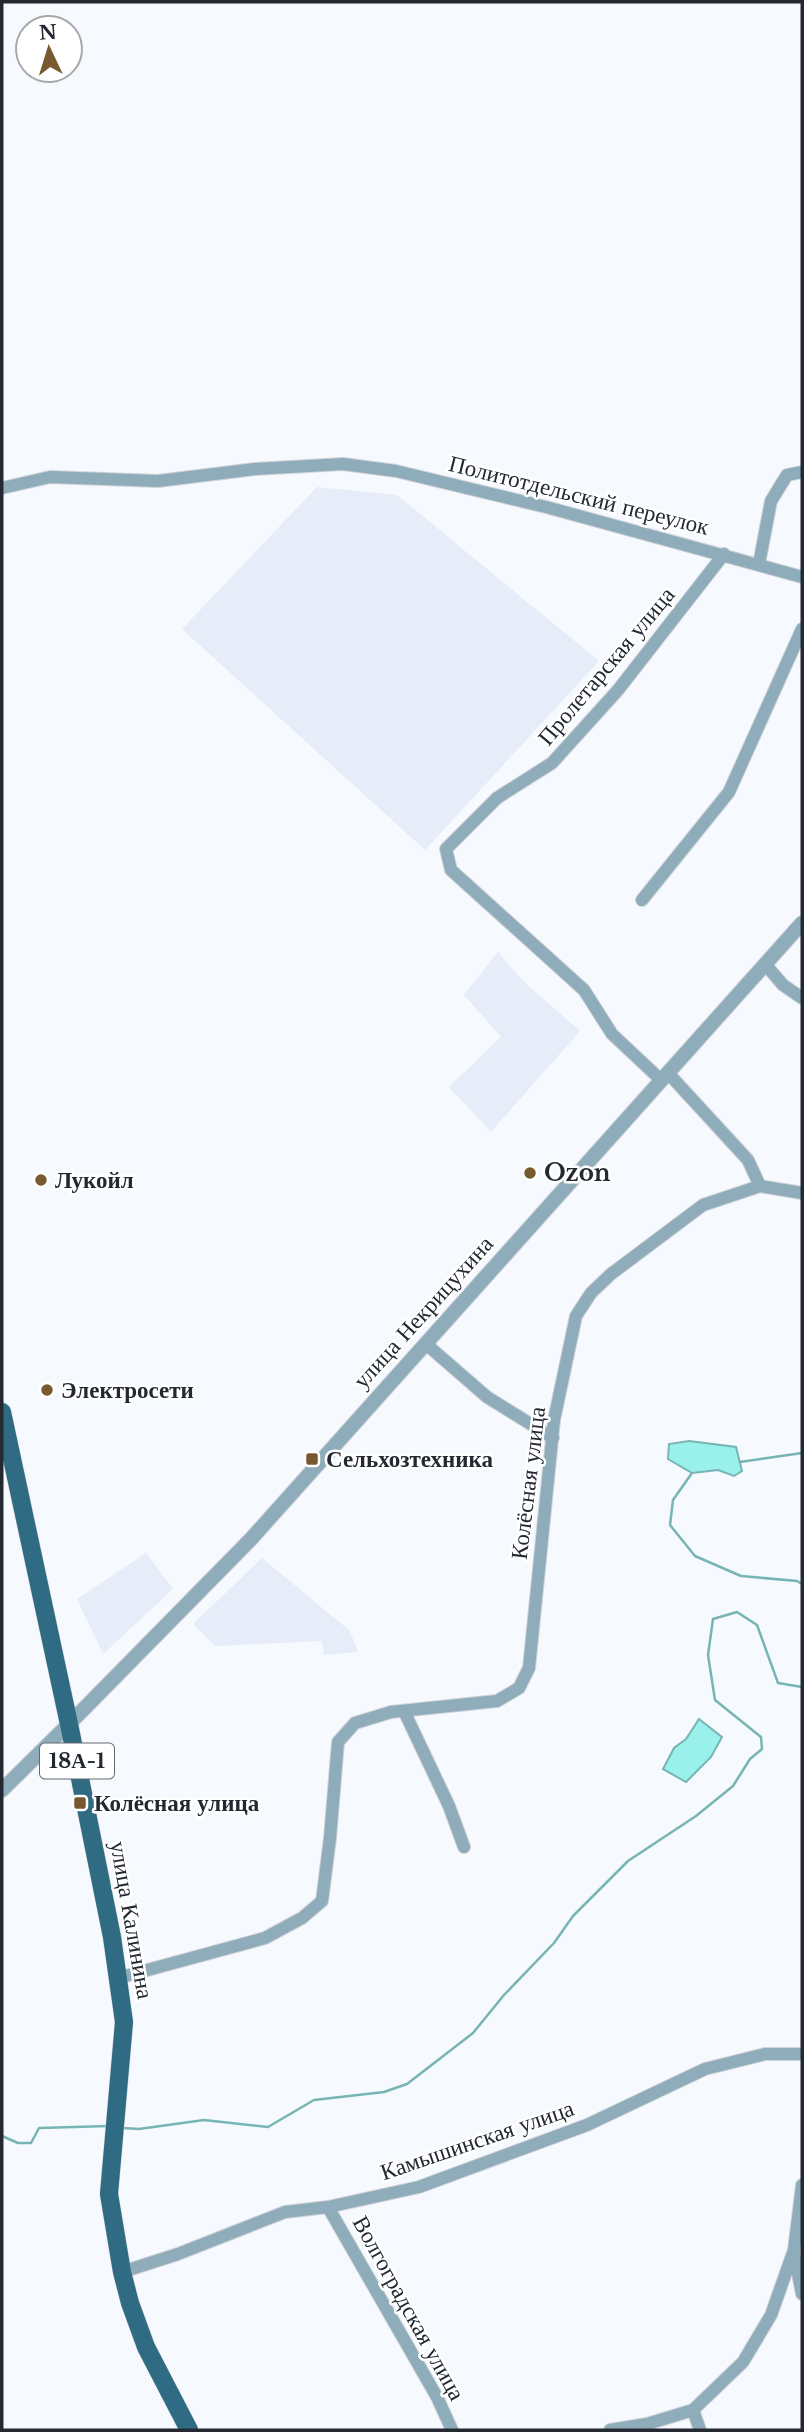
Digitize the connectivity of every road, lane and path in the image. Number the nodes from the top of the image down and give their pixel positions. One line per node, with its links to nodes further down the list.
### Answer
1 (802, 472): 4 (street)
2 (2, 488): 3 (street, Политотдельский переулок)
3 (724, 554): 4 (street, Политотдельский переулок); 11 (street, Пролетарская улица)
4 (759, 564): 5 (street, Политотдельский переулок)
5 (802, 577)
6 (802, 629): 7 (street)
7 (642, 900)
8 (802, 923): 9 (street, улица Некрицухина)
9 (765, 964): 10 (street); 11 (street, улица Некрицухина)
10 (802, 998)
11 (665, 1076): 12 (street); 14 (street, улица Некрицухина)
12 (760, 1186): 13 (street, Колёсная улица); 16 (street, Колёсная улица)
13 (802, 1193)
14 (426, 1345): 16 (street); 18 (street, улица Некрицухина)
15 (2, 1412): 18 (main road, улица Калинина / 18А-1)
16 (552, 1438): 17 (street, Колёсная улица)
17 (404, 1711): 20 (street); 21 (street, Колёсная улица)
18 (69, 1724): 19 (street, улица Некрицухина); 21 (main road, улица Калинина / 18А-1)
19 (2, 1790)
20 (464, 1847)
21 (118, 1978): 26 (main road, улица Калинина / 18А-1)
22 (802, 2054): 24 (street, Камышинская улица)
23 (802, 2185): 25 (street)
24 (328, 2207): 26 (street, Камышинская улица); 30 (street, Волгоградская улица)
25 (794, 2250): 27 (street); 28 (street)
26 (122, 2272): 29 (main road, улица Калинина / 18А-1)
27 (802, 2294)
28 (693, 2410): 31 (street); 32 (street)
29 (189, 2430)
30 (452, 2430)
31 (610, 2430)
32 (700, 2430)

